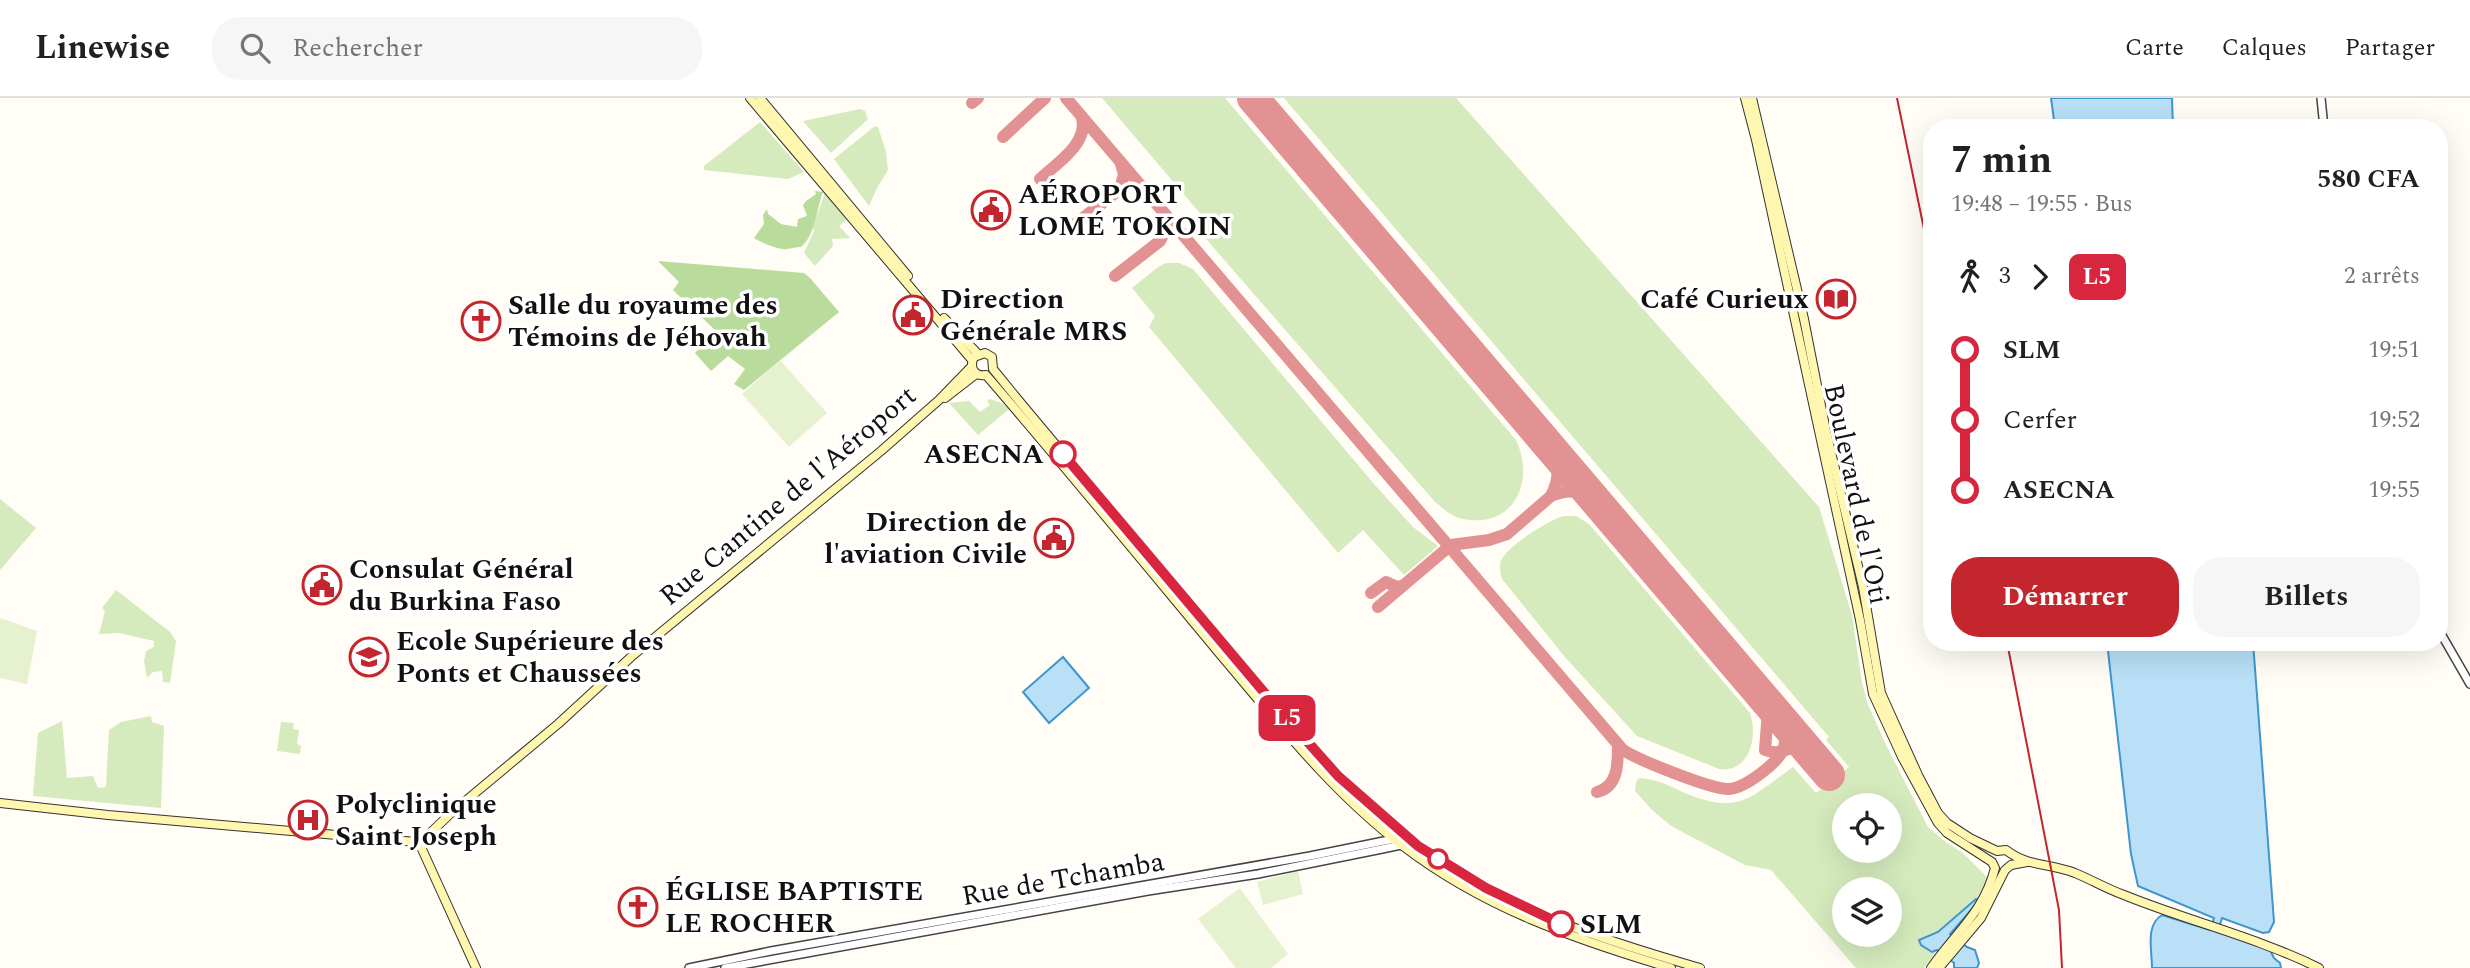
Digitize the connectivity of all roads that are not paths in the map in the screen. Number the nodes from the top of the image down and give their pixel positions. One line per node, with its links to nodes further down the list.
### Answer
1 (750, 98): 7 (main road)
2 (760, 98): 7 (main road)
3 (1745, 98): 16 (main road, Boulevard de l'Oti)
4 (1752, 98): 14 (main road, Boulevard de l'Oti)
5 (2321, 98): 6 (street)
6 (2323, 119)
7 (974, 363): 8 (main road); 8 (main road); 13 (main road, Rue Cantine de l'Aéroport)
8 (989, 372): 12 (main road)
9 (2448, 646): 10 (street)
10 (2470, 684)
11 (0, 803): 13 (main road)
12 (1399, 839): 19 (street, Rue de Tchamba); 20 (street, Rue de Tchamba); 21 (main road); 22 (main road)
13 (422, 843): 18 (main road)
14 (1997, 851): 15 (main road, Boulevard de l'Oti); 16 (main road)
15 (2009, 864): 16 (main road); 17 (main road); 24 (main road)
16 (1993, 865): 17 (main road)
17 (1980, 915): 23 (main road)
18 (478, 968)
19 (689, 968)
20 (725, 968)
21 (1671, 968)
22 (1700, 968)
23 (1934, 968)
24 (2319, 968)

